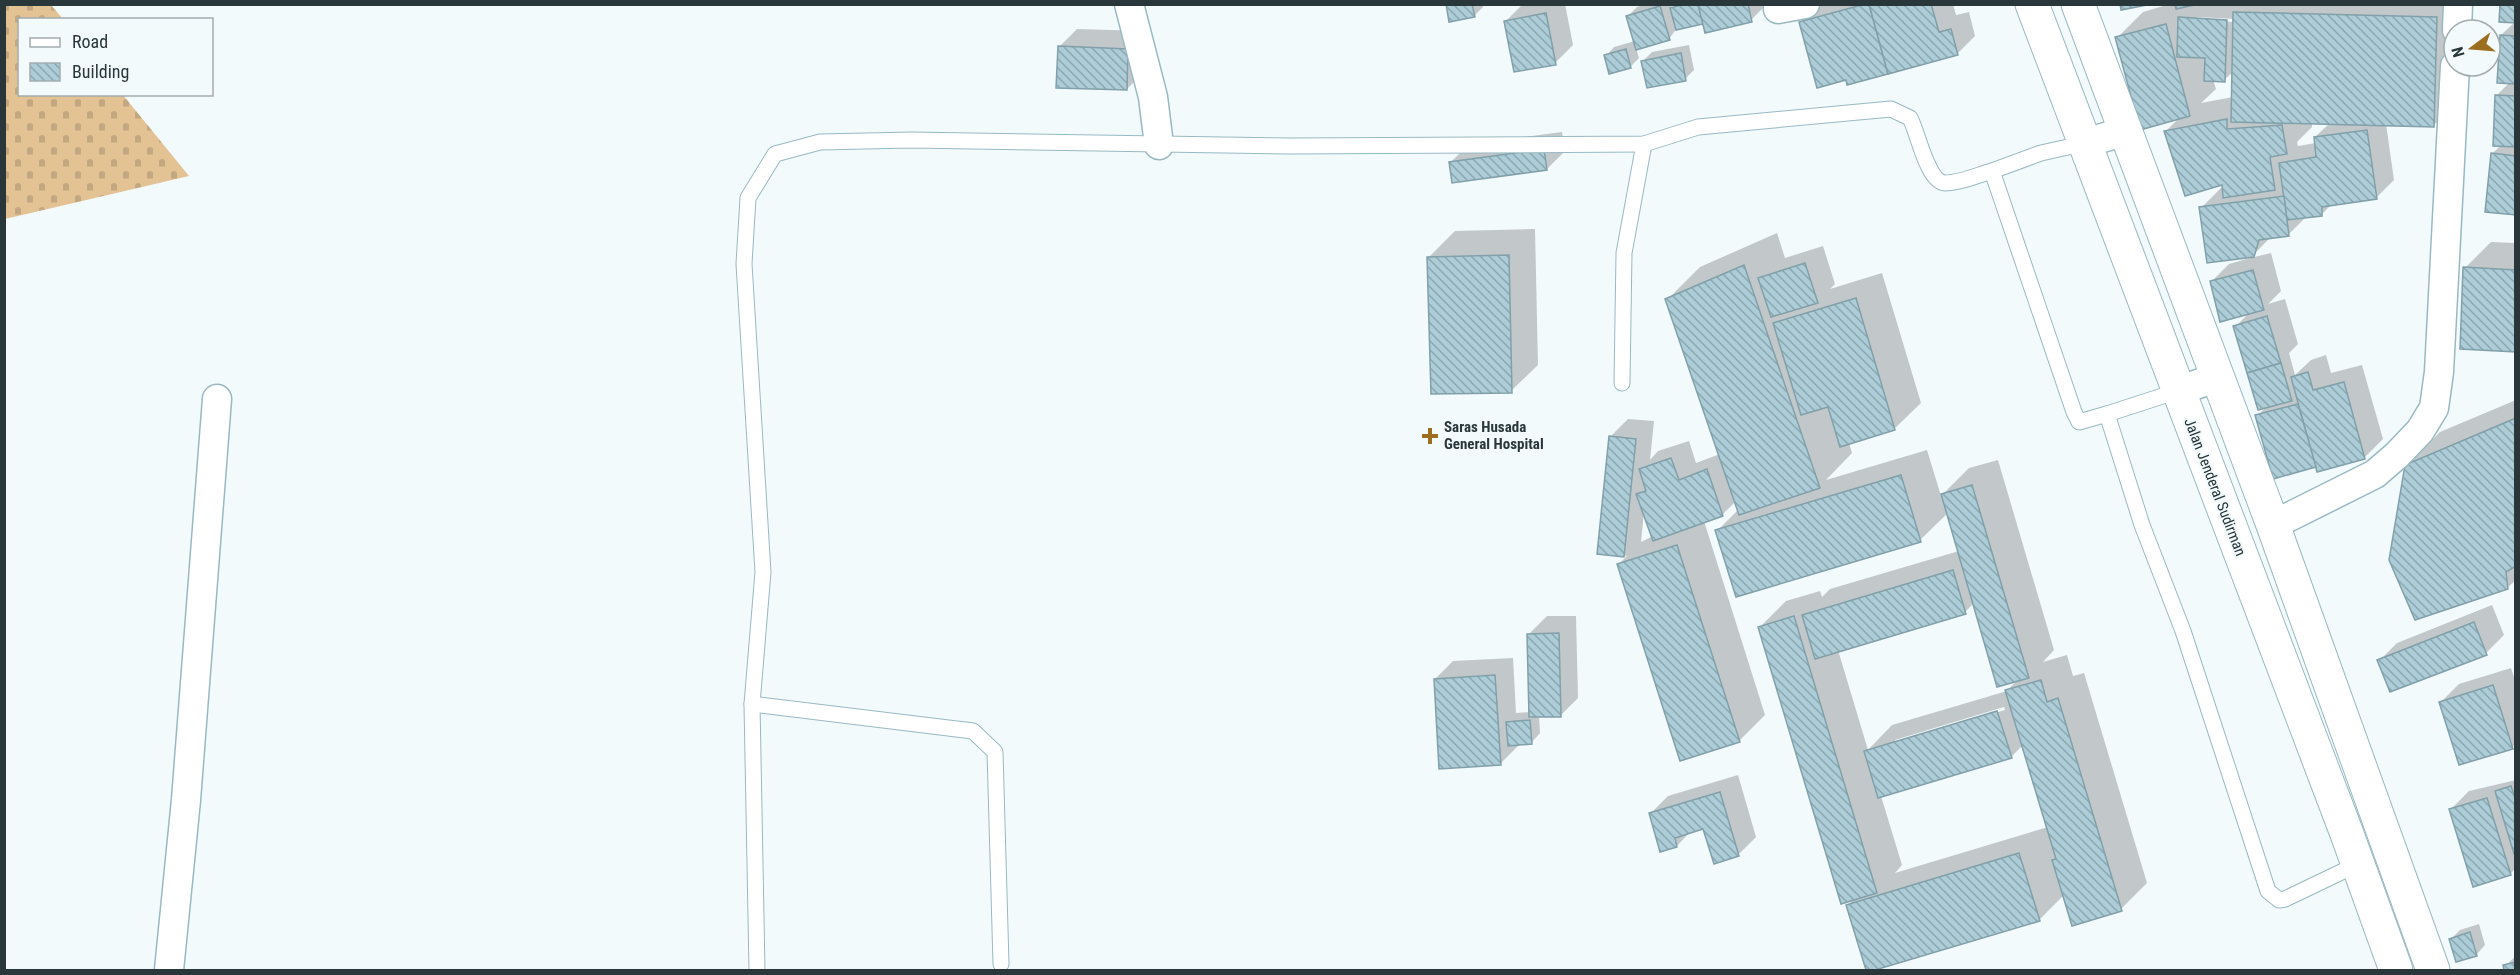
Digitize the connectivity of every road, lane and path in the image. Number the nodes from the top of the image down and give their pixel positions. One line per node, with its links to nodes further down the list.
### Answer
1 (1129, 4): 8 (street)
2 (2032, 4): 6 (main road, Jalan Jenderal Sudirman)
3 (2078, 4): 5 (main road)
4 (2454, 78): 15 (street)
5 (2126, 131): 6 (street); 10 (main road)
6 (2086, 143): 9 (lane); 12 (main road, Jalan Jenderal Sudirman)
7 (1644, 144): 8 (lane); 9 (lane); 11 (lane)
8 (1159, 145): 16 (lane)
9 (1992, 171): 14 (lane)
10 (2218, 378): 12 (street); 15 (main road)
11 (1622, 383)
12 (2178, 391): 14 (lane); 18 (main road, Jalan Jenderal Sudirman)
13 (217, 399): 22 (street)
14 (2107, 414): 19 (lane)
15 (2273, 525): 17 (main road)
16 (752, 704): 21 (lane); 23 (lane)
17 (2381, 825): 18 (street); 20 (main road)
18 (2347, 834): 19 (main road, Jalan Jenderal Sudirman)
19 (2363, 877): 20 (street); 24 (main road, Jalan Jenderal Sudirman)
20 (2400, 880): 25 (main road)
21 (1001, 964)
22 (169, 970)
23 (757, 970)
24 (2396, 970)
25 (2433, 970)

